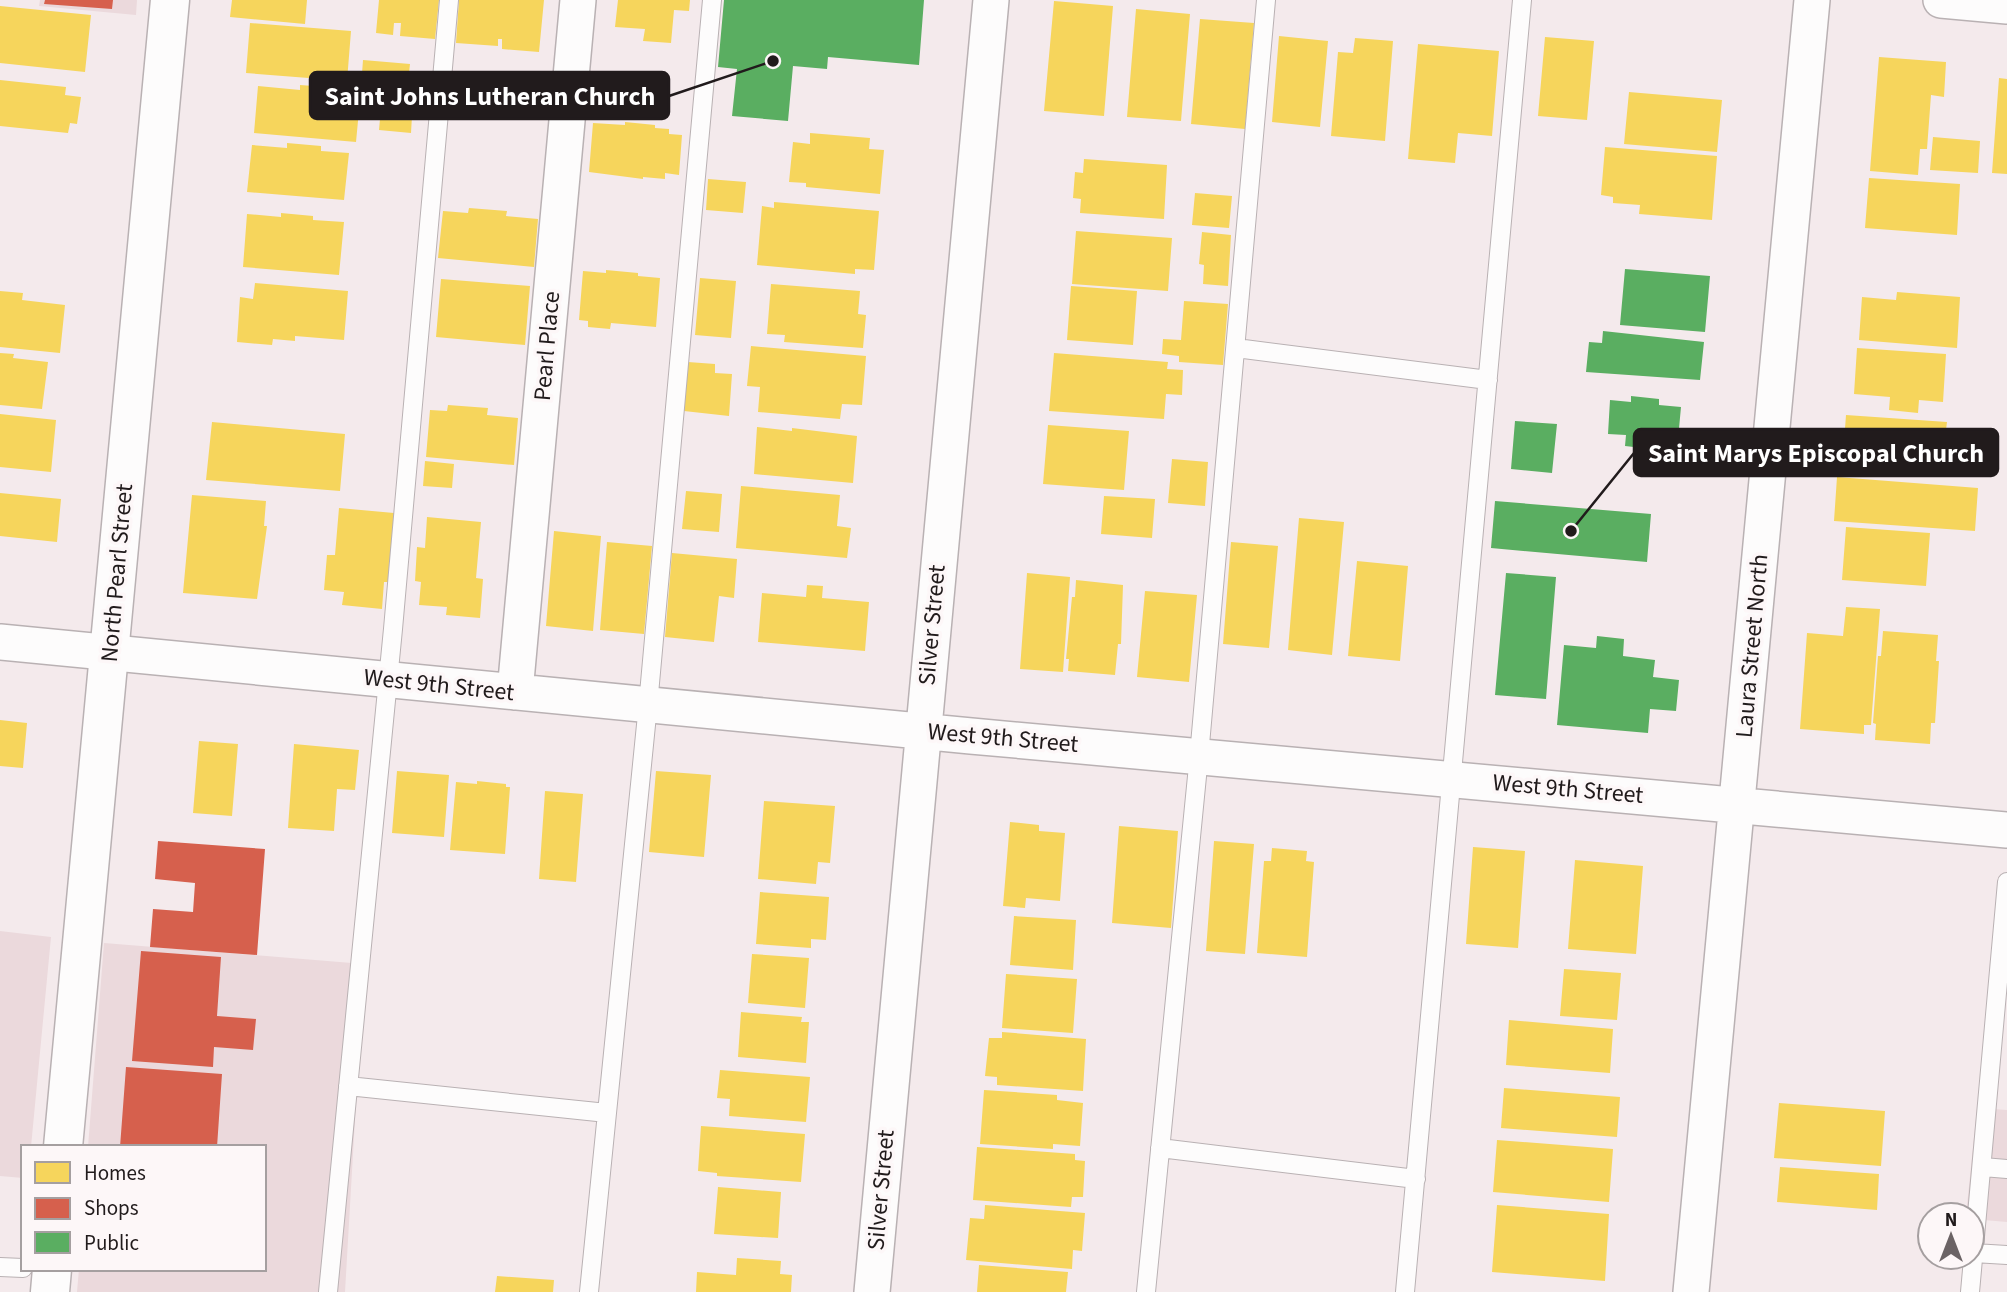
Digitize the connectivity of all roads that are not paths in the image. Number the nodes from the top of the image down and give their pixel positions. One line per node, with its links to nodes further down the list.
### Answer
1 (170, 0): 14 (street, North Pearl Street)
2 (449, 0): 15 (lane)
3 (578, 0): 16 (street, Pearl Place)
4 (712, 0): 17 (lane)
5 (991, 0): 18 (street, Silver Street)
6 (1266, 0): 11 (lane)
7 (1522, 0): 12 (lane)
8 (1812, 0): 21 (street, Laura Street North)
9 (1941, 0): 10 (street)
10 (2007, 6)
11 (1236, 348): 12 (lane); 19 (lane)
12 (1488, 380): 20 (lane)
13 (0, 642): 14 (street, West 9th Street)
14 (109, 653): 15 (street, West 9th Street); 26 (street, North Pearl Street)
15 (388, 680): 16 (street, West 9th Street); 24 (lane)
16 (515, 692): 17 (street, West 9th Street)
17 (648, 705): 18 (street, West 9th Street); 25 (lane)
18 (922, 731): 19 (street, West 9th Street); 41 (street, Silver Street)
19 (1199, 756): 20 (street, West 9th Street); 27 (lane)
20 (1452, 779): 21 (street, West 9th Street); 30 (lane)
21 (1738, 804): 22 (street, West 9th Street); 44 (street, Laura Street North)
22 (2007, 830)
23 (2007, 882): 28 (lane)
24 (348, 1086): 25 (lane); 39 (lane)
25 (607, 1113): 40 (lane)
26 (63, 1145)
27 (1160, 1148): 30 (lane); 42 (lane)
28 (1983, 1167): 29 (lane); 31 (lane)
29 (2007, 1170)
30 (1416, 1179): 43 (lane)
31 (1979, 1201)
32 (1986, 1253): 33 (lane)
33 (2007, 1255)
34 (0, 1267): 35 (lane)
35 (21, 1268)
36 (52, 1271): 38 (street)
37 (1972, 1271): 45 (lane)
38 (50, 1292)
39 (328, 1292)
40 (589, 1292)
41 (872, 1292)
42 (1146, 1292)
43 (1405, 1292)
44 (1691, 1292)
45 (1970, 1292)

